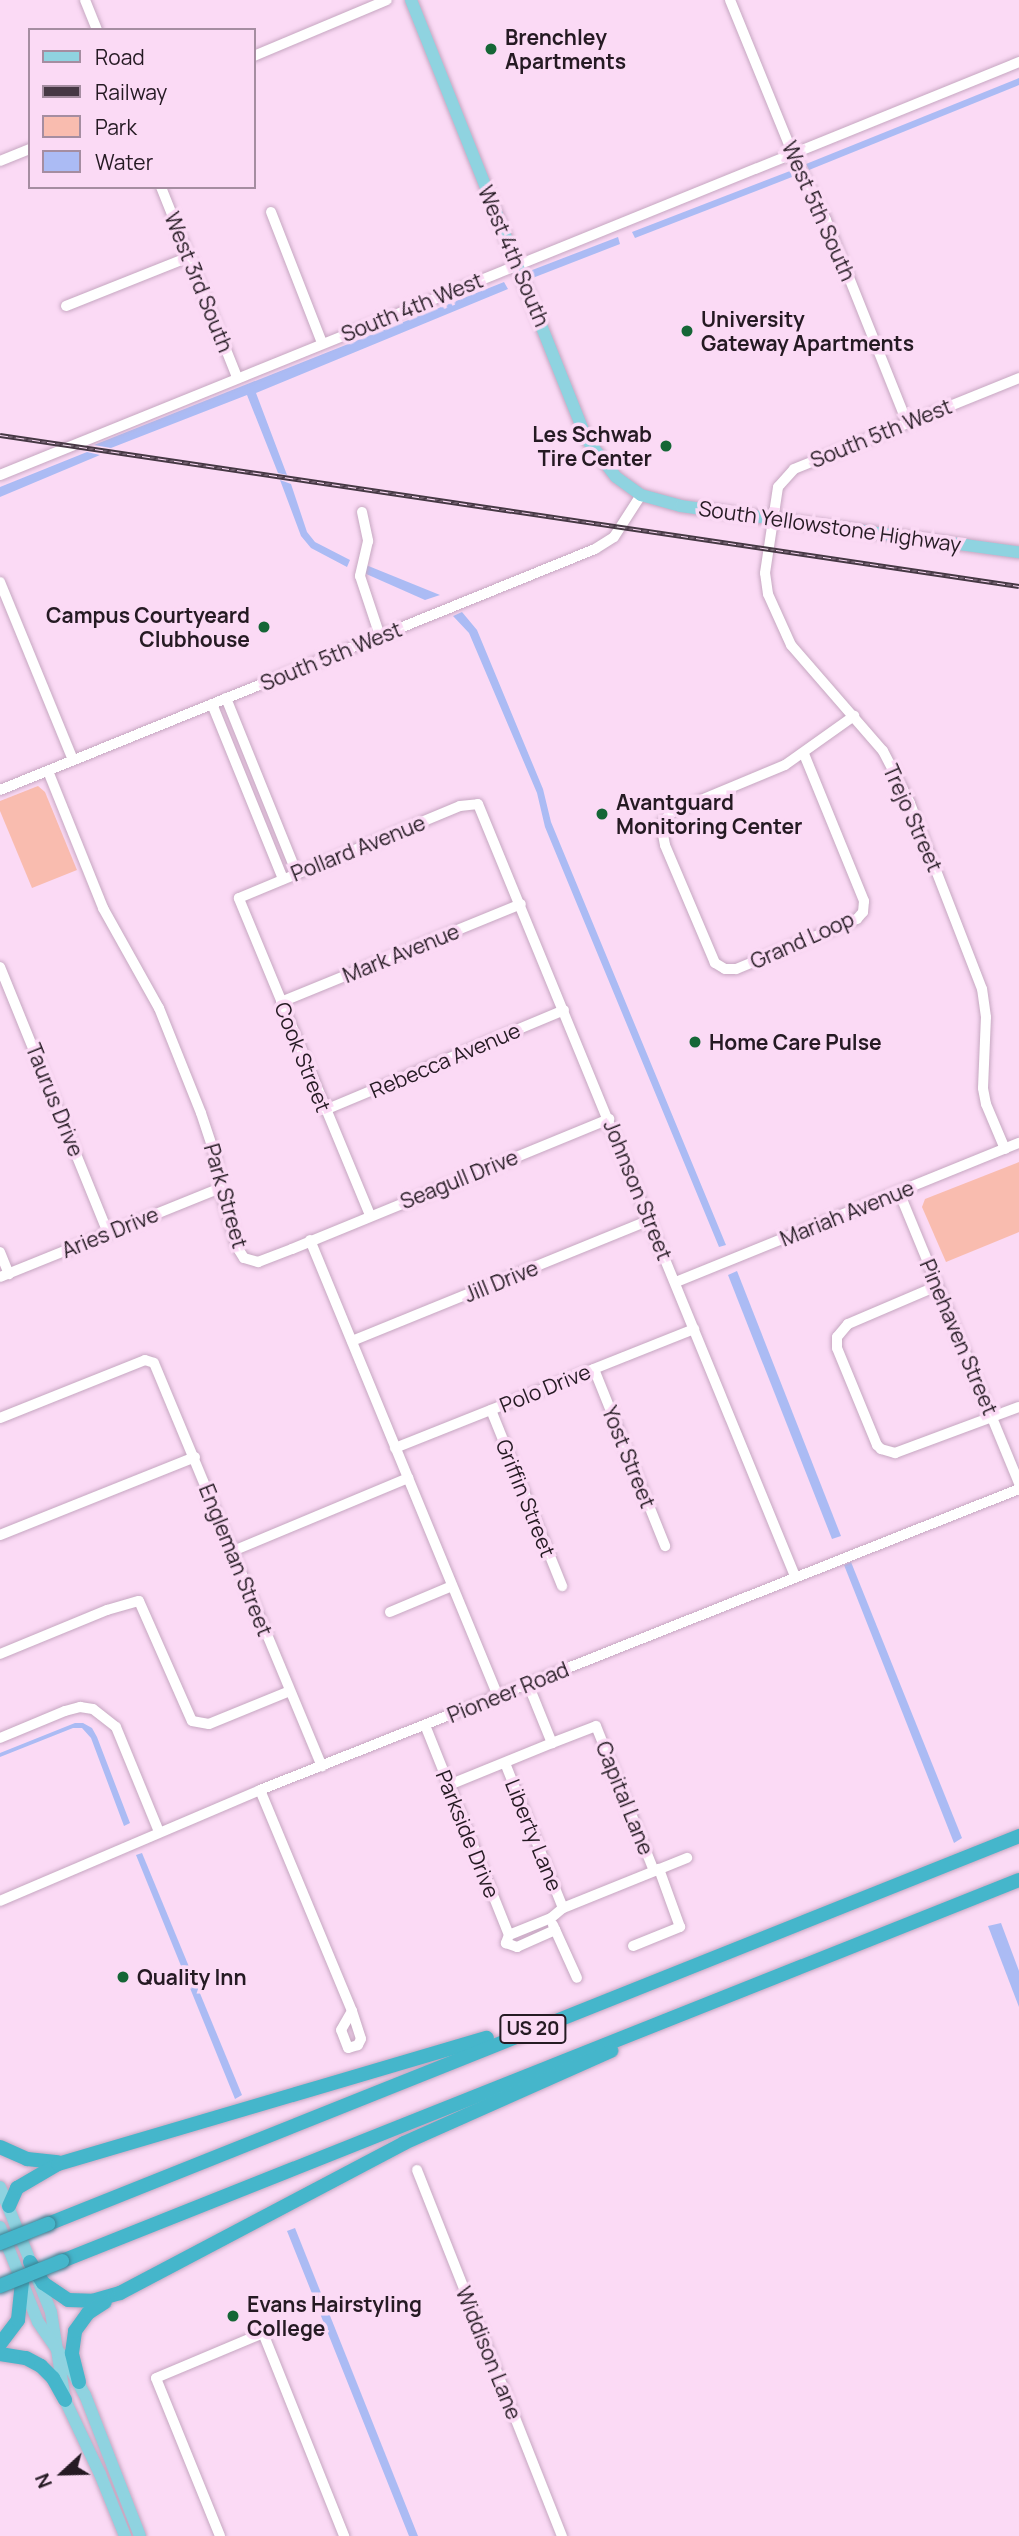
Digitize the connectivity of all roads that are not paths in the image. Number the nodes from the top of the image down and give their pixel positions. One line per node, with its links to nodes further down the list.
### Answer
1 (85, 0): 5 (street)
2 (387, 0): 6 (street)
3 (411, 0): 14 (main road, West 4th South)
4 (730, 0): 9 (street, West 5th South)
5 (96, 28)
6 (256, 56)
7 (1019, 62): 9 (street, South 4th West)
8 (28, 150): 10 (street)
9 (792, 152): 14 (street, South 4th West); 19 (street, West 5th South)
10 (0, 161)
11 (162, 189): 13 (street, West 3rd South)
12 (271, 212): 16 (street)
13 (189, 257): 15 (street); 17 (street, West 3rd South)
14 (515, 265): 16 (street, South 4th West); 21 (main road, West 4th South)
15 (66, 306)
16 (322, 343): 17 (street, South 4th West)
17 (237, 377): 20 (street, South 4th West)
18 (1019, 378): 19 (street, South 5th West)
19 (907, 423): 23 (street, South 5th West)
20 (0, 475)
21 (641, 495): 23 (main road, South Yellowstone Highway); 26 (street, South 5th West)
22 (362, 513): 26 (street)
23 (772, 516): 24 (main road, South Yellowstone Highway); 29 (street, Trejo Street)
24 (1019, 552)
25 (0, 582): 31 (street)
26 (380, 636): 27 (street, South 5th West)
27 (226, 698): 28 (street, South 5th West); 35 (street)
28 (212, 704): 31 (street, South 5th West); 36 (street)
29 (854, 716): 30 (street, Grand Loop); 45 (street, Trejo Street)
30 (803, 754): 30 (street, Grand Loop)
31 (73, 761): 32 (street, South 5th West)
32 (48, 771): 33 (street, South 5th West); 46 (street, Park Street)
33 (0, 790)
34 (479, 805): 35 (street, Pollard Avenue); 38 (street, Johnson Street)
35 (297, 873): 36 (street, Pollard Avenue)
36 (283, 879): 37 (street, Pollard Avenue)
37 (239, 898): 40 (street, Cook Street)
38 (521, 904): 40 (street, Mark Avenue); 41 (street, Johnson Street)
39 (0, 967): 50 (street, Taurus Drive)
40 (281, 1002): 42 (street, Cook Street)
41 (564, 1010): 42 (street, Rebecca Avenue); 43 (street, Johnson Street)
42 (325, 1110): 48 (street, Cook Street)
43 (609, 1119): 48 (street, Seagull Drive); 49 (street, Johnson Street)
44 (1019, 1143): 45 (street, Mariah Avenue)
45 (1005, 1149): 47 (street, Mariah Avenue)
46 (220, 1188): 50 (street, Aries Drive); 51 (street, Park Street)
47 (898, 1192): 54 (street, Mariah Avenue); 55 (street, Pinehaven Street)
48 (370, 1215): 51 (street, Seagull Drive)
49 (650, 1220): 54 (street, Johnson Street); 57 (street, Jill Drive)
50 (108, 1233): 53 (street, Aries Drive)
51 (310, 1240): 57 (street)
52 (0, 1252): 53 (street)
53 (4, 1275)
54 (676, 1282): 56 (street, Johnson Street)
55 (937, 1286): 62 (street, Pinehaven Street); 62 (street)
56 (694, 1329): 58 (street, Polo Drive); 71 (street, Johnson Street)
57 (352, 1341): 63 (street)
58 (594, 1369): 60 (street, Polo Drive); 69 (street, Yost Street)
59 (1019, 1407): 62 (street)
60 (491, 1410): 63 (street, Polo Drive); 73 (street, Griffin Street)
61 (0, 1418): 64 (street, Engleman Street)
62 (992, 1418): 66 (street, Pinehaven Street)
63 (396, 1448): 65 (street)
64 (195, 1457): 68 (street); 70 (street, Engleman Street)
65 (408, 1478): 70 (street); 72 (street)
66 (1019, 1483)
67 (1019, 1489): 71 (street, Pioneer Road)
68 (0, 1535)
69 (665, 1546)
70 (233, 1551): 77 (street, Engleman Street)
71 (796, 1576): 76 (street, Pioneer Road)
72 (453, 1586): 74 (street); 78 (street)
73 (562, 1586)
74 (390, 1612)
75 (0, 1654): 77 (street)
76 (528, 1684): 78 (street, Pioneer Road); 81 (street)
77 (290, 1691): 83 (street, Engleman Street)
78 (498, 1696): 79 (street, Pioneer Road)
79 (425, 1725): 83 (street, Pioneer Road); 84 (street, Parkside Drive)
80 (0, 1738): 86 (street)
81 (552, 1743): 82 (street); 89 (street, Capital Lane)
82 (505, 1763): 84 (street); 92 (street, Liberty Lane)
83 (322, 1766): 85 (street, Pioneer Road)
84 (449, 1785): 95 (street, Parkside Drive)
85 (260, 1790): 86 (street, Pioneer Road); 100 (street)
86 (159, 1832): 91 (street, Pioneer Road)
87 (1019, 1836): 99 (highway, US 20)
88 (687, 1858): 89 (street)
89 (656, 1870): 92 (street); 96 (street, Capital Lane)
90 (1019, 1880): 97 (highway, US 20)
91 (0, 1901)
92 (563, 1908): 93 (street)
93 (551, 1918): 94 (street); 95 (street)
94 (555, 1930): 95 (street); 98 (street)
95 (508, 1939)
96 (632, 1946)
97 (805, 1963): 110 (highway, US 20, bridge); 111 (highway)
98 (577, 1978)
99 (611, 1997): 102 (highway); 107 (highway, US 20, bridge)
100 (352, 2011)
101 (0, 2147): 102 (highway)
102 (70, 2160): 105 (highway)
103 (417, 2170): 121 (street, Widdison Lane)
104 (0, 2187): 105 (main road)
105 (9, 2206): 108 (main road)
106 (0, 2227): 107 (main road)
107 (3, 2241): 109 (main road)
108 (30, 2262): 111 (highway); 113 (main road)
109 (22, 2282): 112 (highway); 113 (main road)
110 (0, 2286)
111 (131, 2288): 115 (highway)
112 (0, 2344)
113 (57, 2349): 115 (main road); 116 (main road)
114 (0, 2354): 116 (highway)
115 (79, 2382): 118 (main road)
116 (65, 2400): 117 (main road)
117 (125, 2536)
118 (140, 2536)
119 (220, 2536): 120 (street)
120 (344, 2536)
121 (562, 2536)

